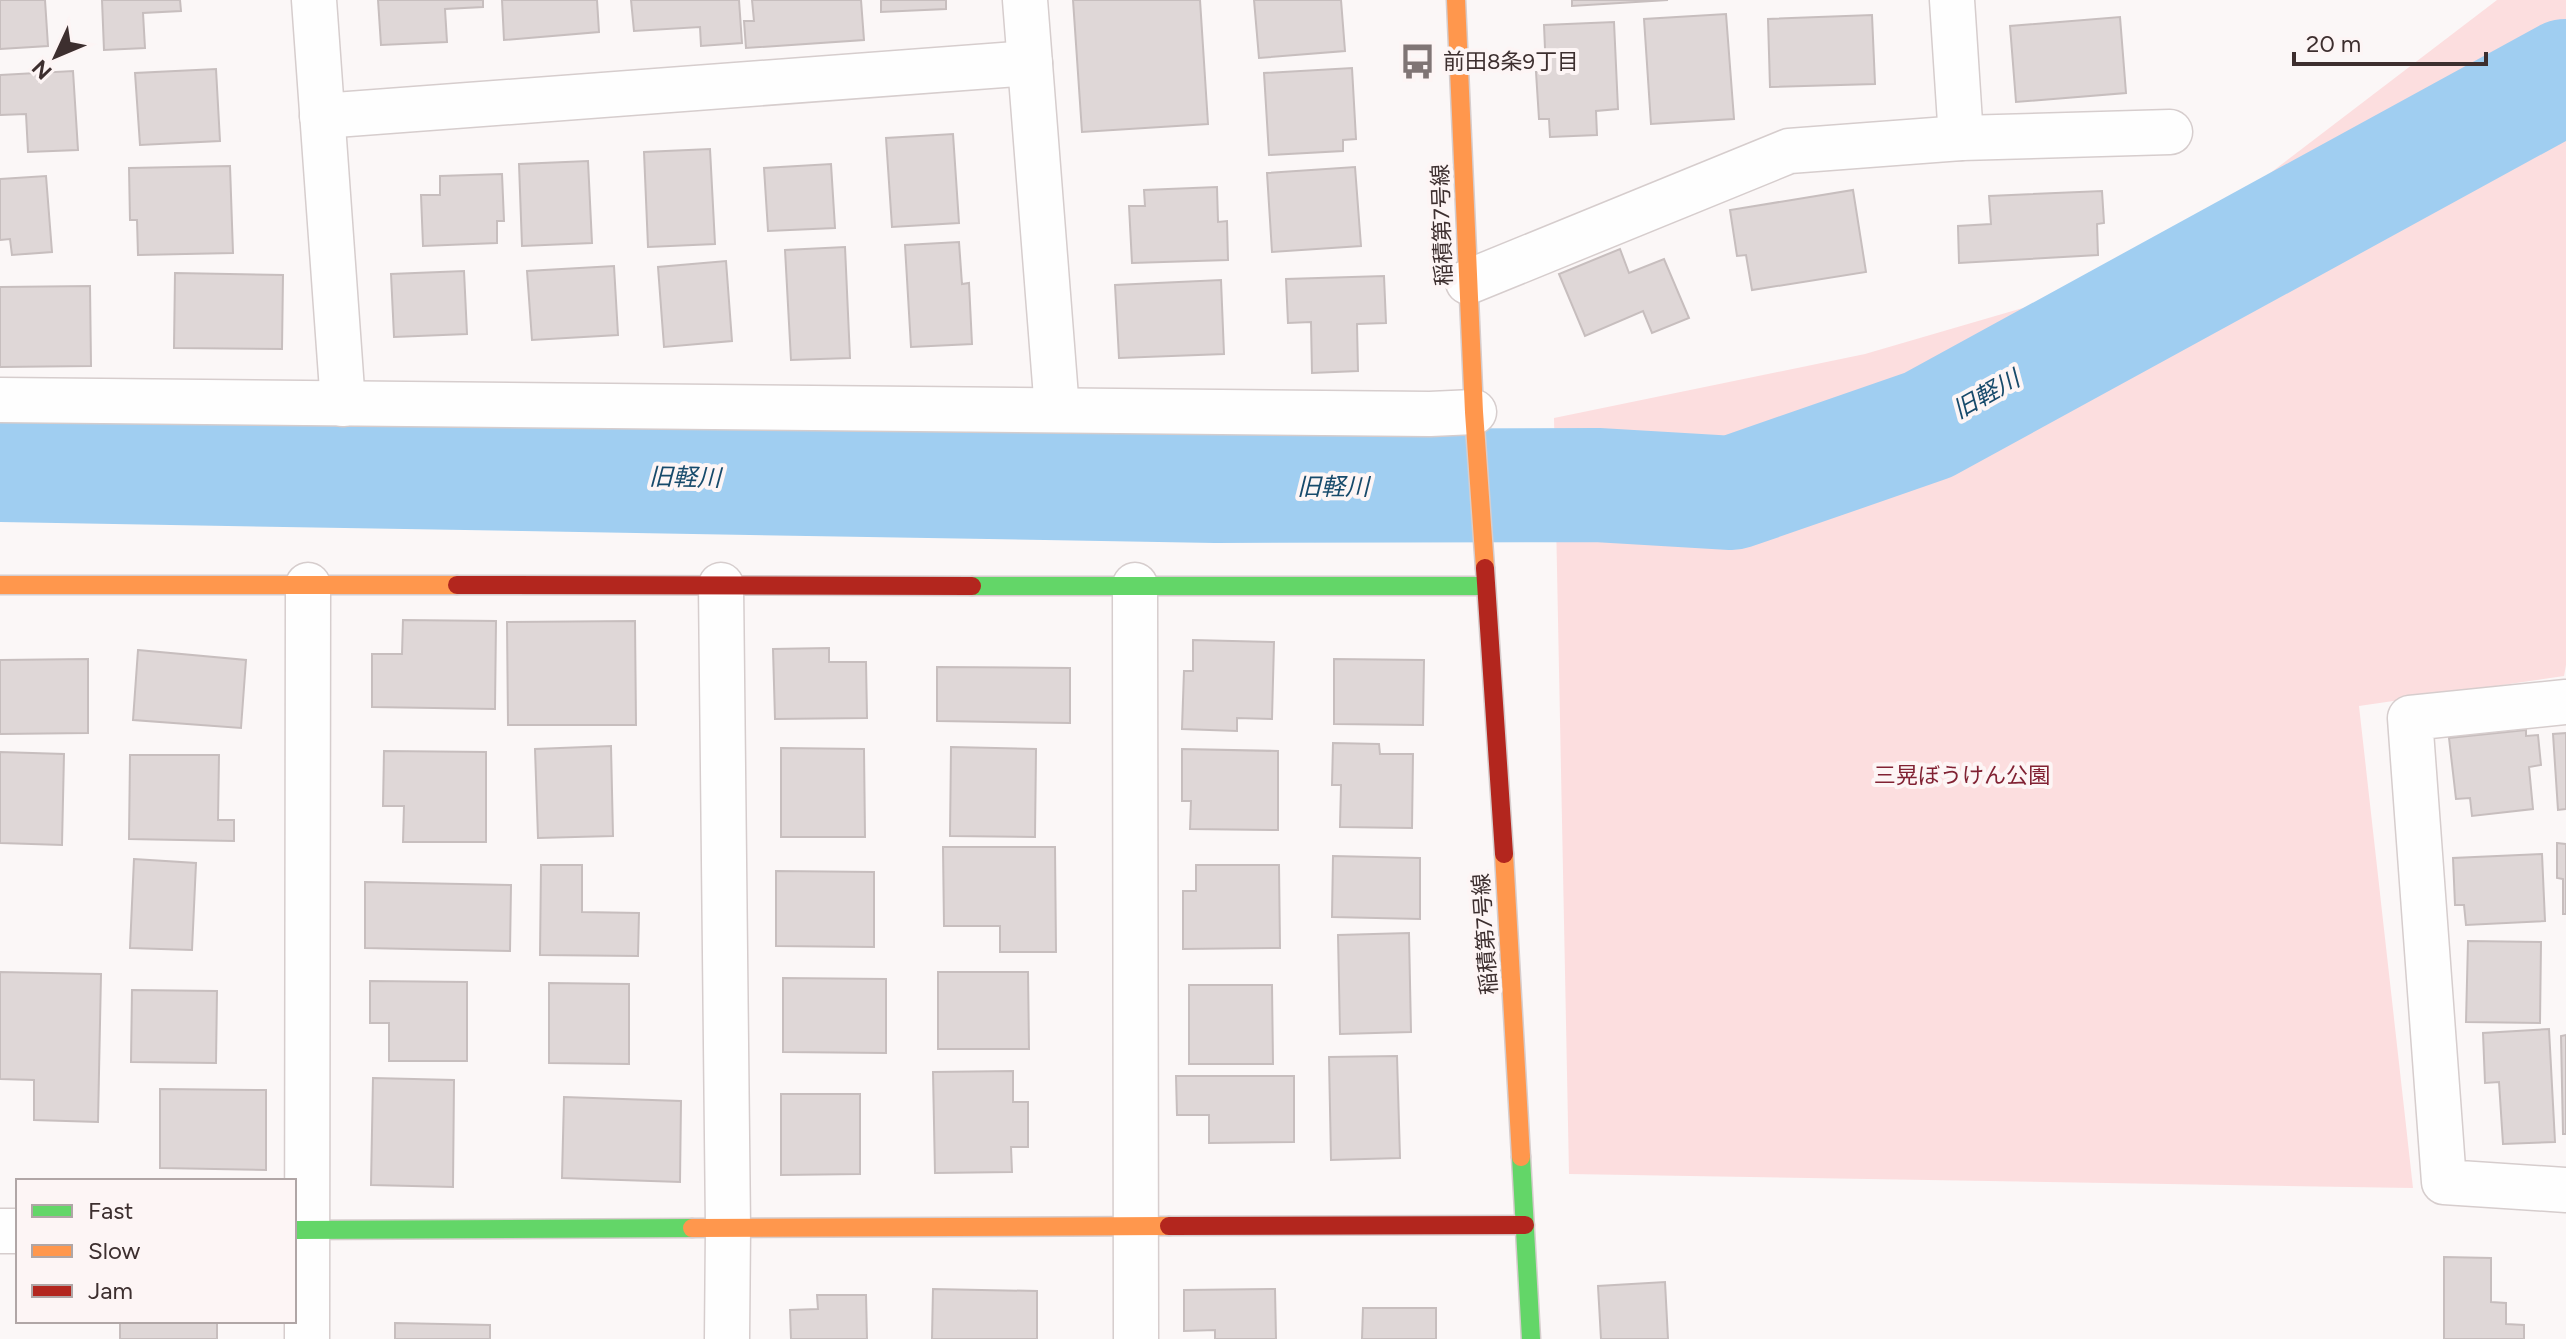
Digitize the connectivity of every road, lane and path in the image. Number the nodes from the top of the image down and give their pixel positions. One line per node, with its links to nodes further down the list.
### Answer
1 (314, 0): 6 (street)
2 (1025, 0): 5 (street)
3 (1456, 0): 9 (street, 稲積第7号線)
4 (1952, 0): 8 (street)
5 (1030, 63): 6 (street); 12 (street)
6 (322, 116): 11 (street)
7 (2170, 132): 8 (street)
8 (1961, 138): 9 (street)
9 (1468, 282): 13 (street, 稲積第7号線)
10 (0, 400): 11 (street)
11 (343, 404): 12 (street)
12 (1057, 410): 13 (street)
13 (1475, 430): 18 (street, 稲積第7号線)
14 (0, 585): 15 (street)
15 (308, 585): 16 (street); 24 (street)
16 (721, 585): 17 (street); 23 (street)
17 (1135, 585): 18 (street); 22 (street)
18 (1485, 586): 21 (street, 稲積第7号線)
19 (2566, 702): 20 (street)
20 (2566, 1190)
21 (1525, 1225): 22 (street); 28 (street, 稲積第7号線)
22 (1136, 1226): 23 (street); 27 (street)
23 (728, 1228): 24 (street); 26 (street)
24 (300, 1230): 25 (street)
25 (307, 1339)
26 (727, 1339)
27 (1136, 1339)
28 (1531, 1339)

